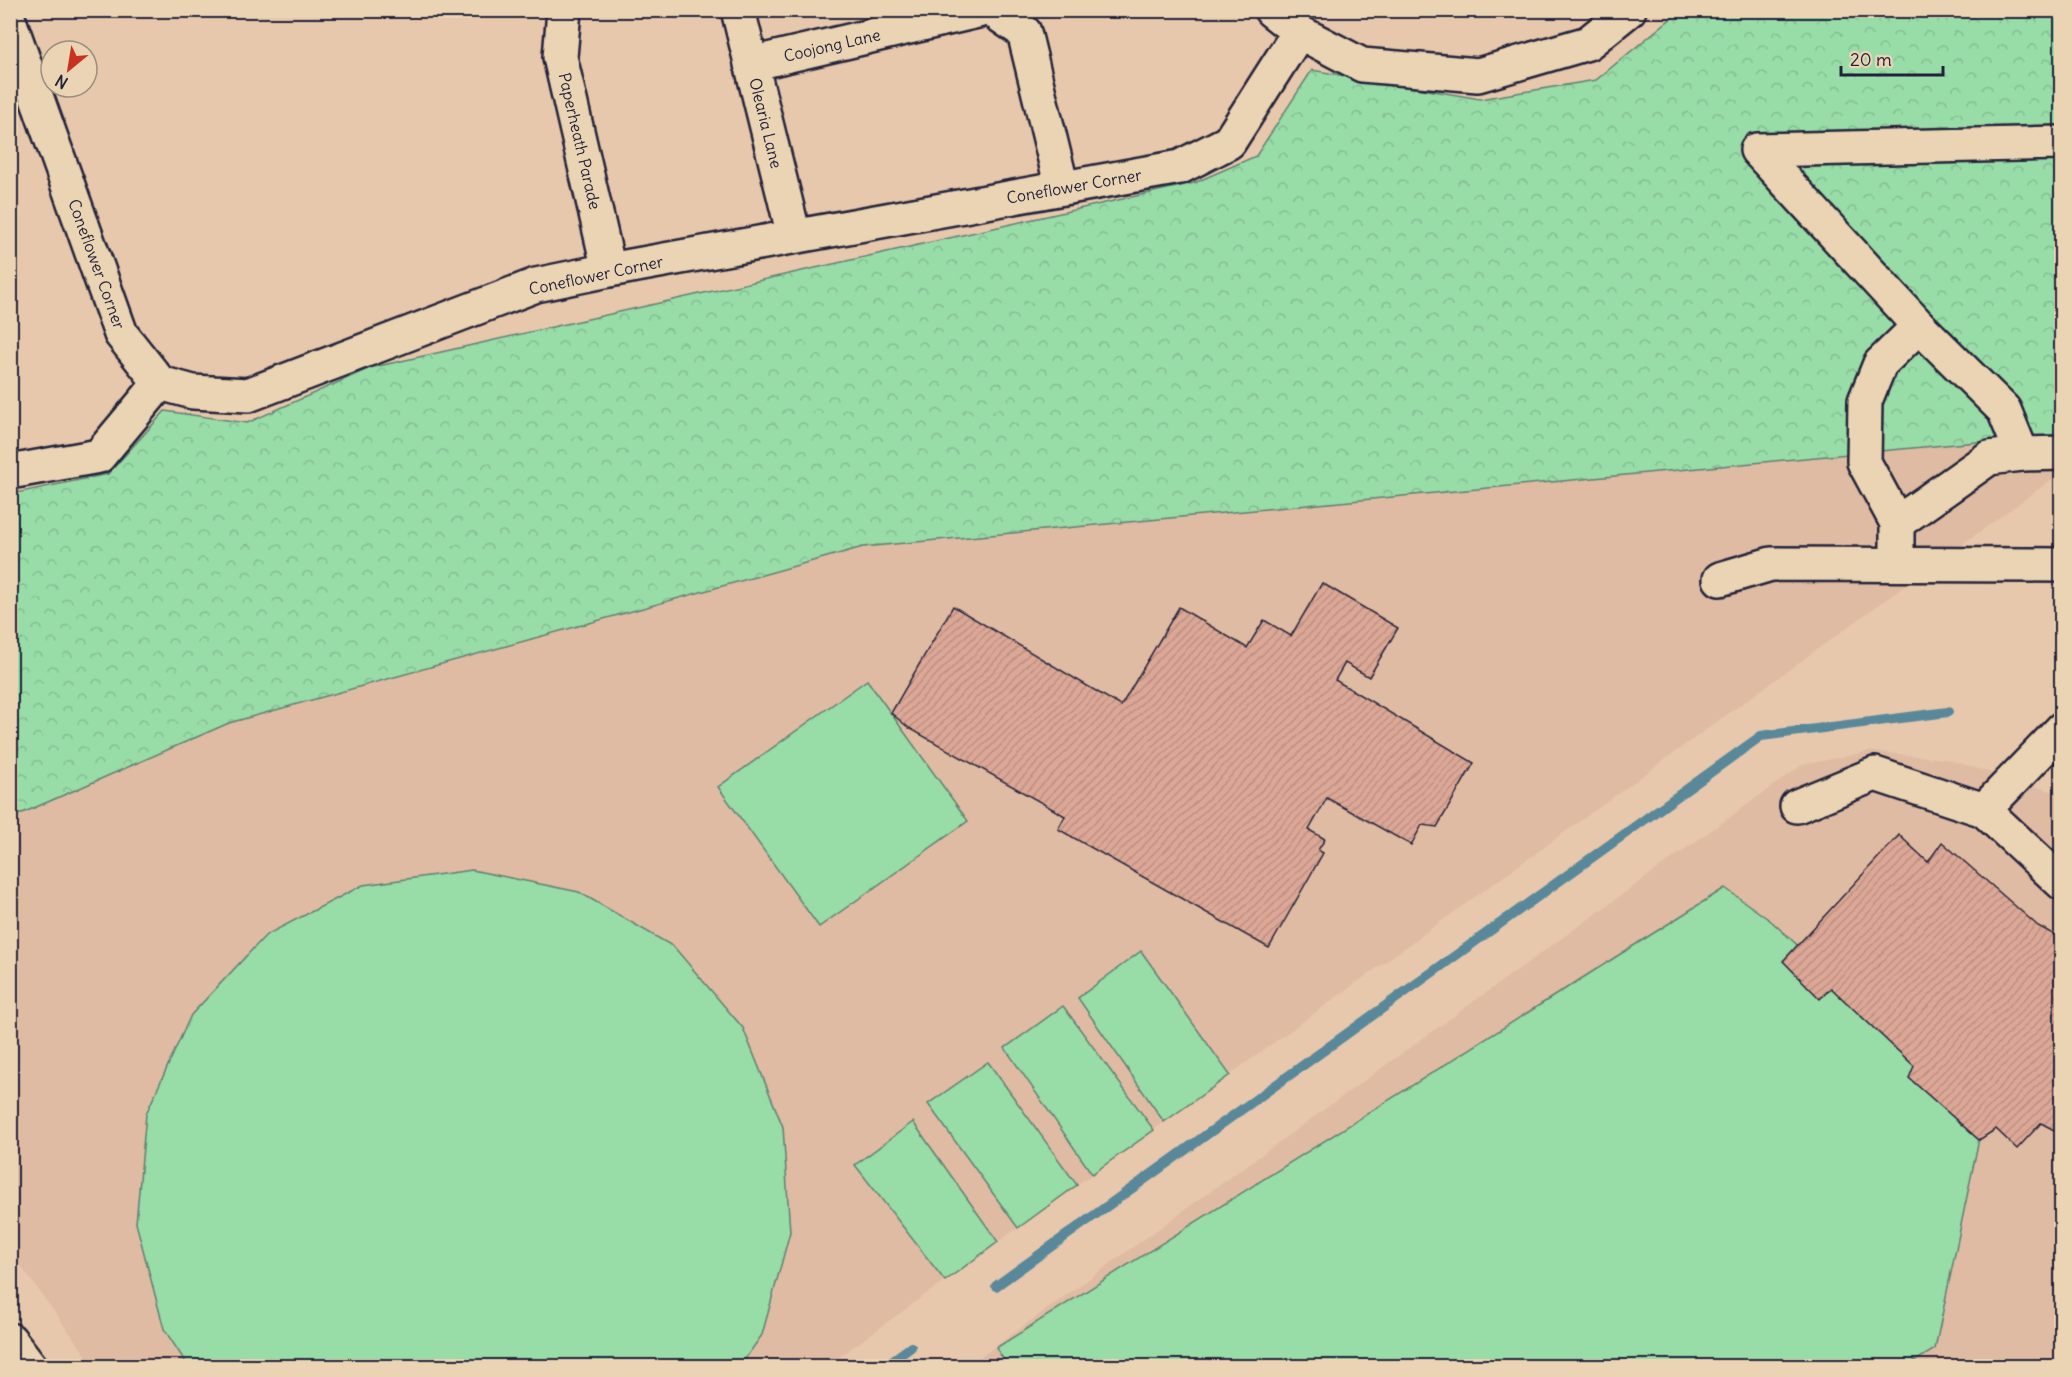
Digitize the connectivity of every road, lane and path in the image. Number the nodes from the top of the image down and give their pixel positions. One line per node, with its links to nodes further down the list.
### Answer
1 (564, 10): 13 (street, Paperheath Parade)
2 (738, 10): 9 (street, Olearia Lane)
3 (982, 10): 9 (street, Coojong Lane)
4 (992, 10): 11 (street)
5 (1271, 10): 8 (street)
6 (1629, 10): 8 (street)
7 (10, 23): 15 (street, Coneflower Corner)
8 (1299, 32): 11 (street, Coneflower Corner)
9 (751, 64): 12 (street, Olearia Lane)
10 (2061, 142): 14 (street)
11 (1062, 188): 12 (street, Coneflower Corner)
12 (794, 236): 13 (street, Coneflower Corner)
13 (609, 270): 15 (street, Coneflower Corner)
14 (1919, 326): 17 (street); 19 (street)
15 (160, 383): 18 (street)
16 (2061, 453): 17 (street)
17 (2022, 454): 19 (street)
18 (10, 472)
19 (1898, 523): 20 (street)
20 (1897, 564): 21 (street); 22 (street)
21 (2061, 565)
22 (1720, 579)
23 (2061, 729): 25 (street)
24 (1797, 806): 25 (street)
25 (1984, 810): 26 (street)
26 (2061, 883)
27 (10, 1340): 28 (street)
28 (30, 1366)

